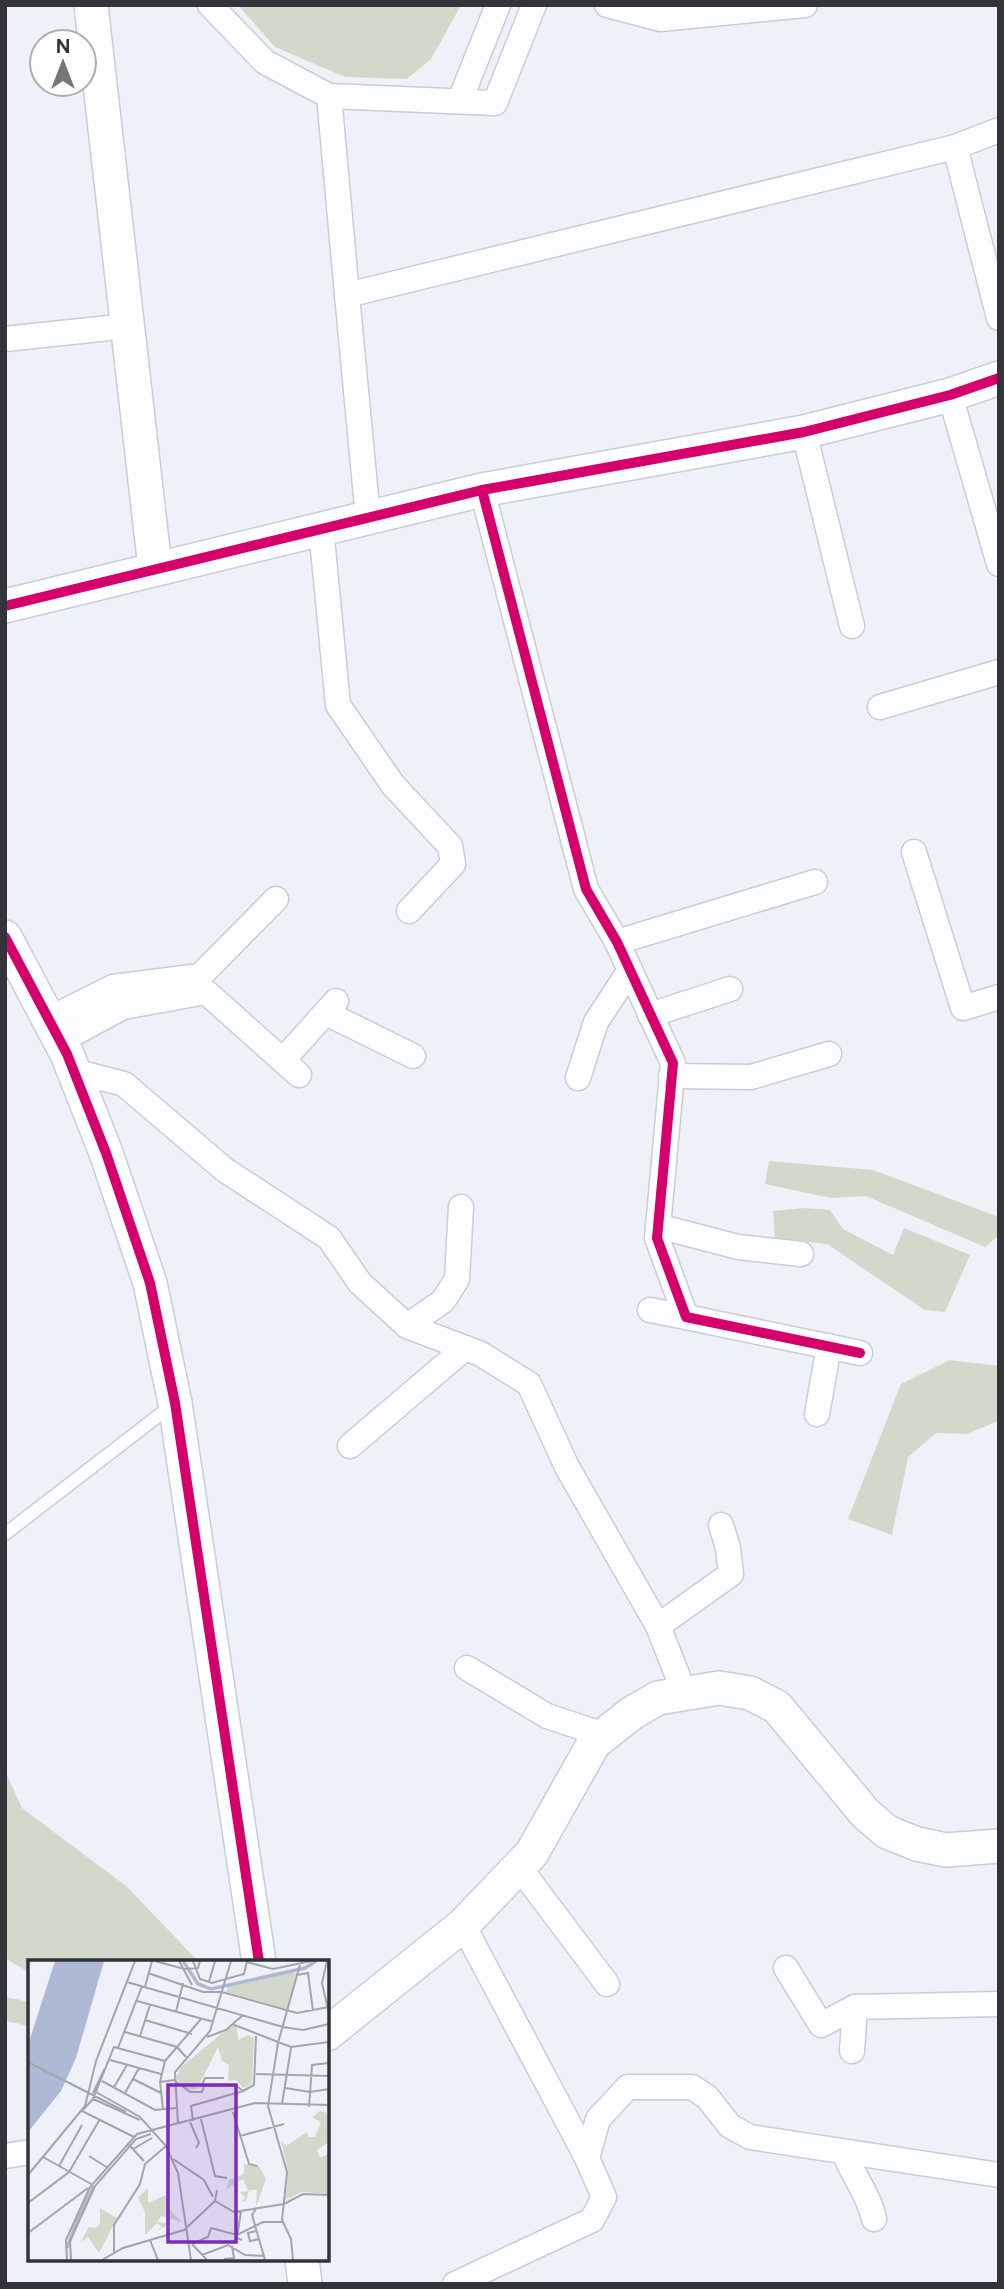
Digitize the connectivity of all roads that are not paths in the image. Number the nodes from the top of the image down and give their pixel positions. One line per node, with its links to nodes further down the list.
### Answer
1 (91, 5): 13 (street)
2 (210, 5): 7 (street)
3 (498, 5): 8 (street)
4 (534, 5): 8 (street)
5 (607, 5): 6 (street)
6 (805, 5)
7 (329, 96): 8 (street); 11 (street)
8 (460, 100)
9 (999, 130): 10 (street)
10 (955, 147): 11 (street); 12 (street)
11 (347, 295): 20 (street)
12 (999, 317)
13 (128, 326): 14 (street); 23 (street)
14 (5, 339)
15 (999, 378): 16 (street)
16 (950, 395): 17 (street); 19 (street)
17 (804, 432): 18 (street); 25 (street)
18 (482, 490): 20 (street); 33 (street)
19 (992, 517): 22 (street)
20 (368, 518): 21 (street)
21 (321, 528): 23 (street); 31 (street)
22 (999, 564)
23 (155, 568): 24 (street)
24 (5, 606)
25 (852, 626)
26 (999, 672): 27 (street)
27 (880, 707)
28 (914, 852): 36 (street)
29 (815, 882): 33 (street)
30 (276, 899): 38 (street)
31 (409, 911)
32 (5, 937): 38 (street)
33 (617, 942): 34 (street)
34 (630, 970): 37 (street); 43 (street)
35 (730, 989): 37 (street)
36 (999, 997)
37 (650, 1015): 42 (street)
38 (55, 1030): 40 (street); 41 (street)
39 (829, 1054): 42 (street)
40 (413, 1056)
41 (74, 1071): 49 (street); 53 (street)
42 (671, 1076): 45 (street)
43 (578, 1079)
44 (461, 1207): 49 (street)
45 (658, 1226): 46 (street); 48 (street)
46 (801, 1254)
47 (650, 1310): 48 (street)
48 (686, 1317): 50 (street)
49 (407, 1326): 51 (street)
50 (829, 1346): 52 (street); 54 (street)
51 (466, 1348): 55 (street); 58 (street)
52 (860, 1353)
53 (175, 1403): 57 (lane); 65 (street)
54 (817, 1414)
55 (350, 1446)
56 (721, 1525): 58 (street)
57 (5, 1534)
58 (658, 1626): 60 (street)
59 (467, 1668): 61 (street)
60 (684, 1692): 61 (street); 62 (street)
61 (604, 1735): 63 (street)
62 (999, 1846)
63 (519, 1867): 64 (street); 67 (street)
64 (463, 1925): 70 (street); 75 (street)
65 (259, 1960)
66 (786, 1968): 69 (street)
67 (607, 1984)
68 (999, 2004): 69 (street)
69 (855, 2007): 71 (street)
70 (329, 2032)
71 (852, 2051)
72 (28, 2152): 74 (street)
73 (844, 2152): 75 (street); 76 (street); 77 (street)
74 (5, 2156)
75 (587, 2158): 80 (street)
76 (999, 2175)
77 (874, 2219)
78 (302, 2261): 79 (street)
79 (305, 2284)
80 (455, 2284)

